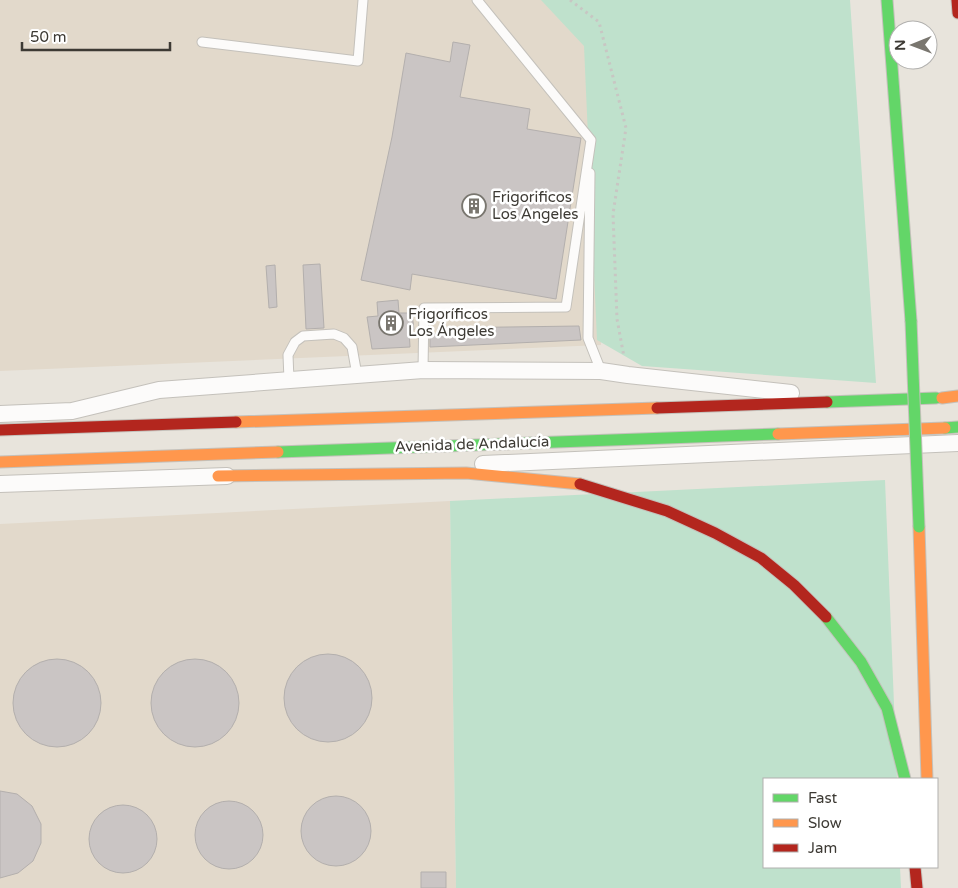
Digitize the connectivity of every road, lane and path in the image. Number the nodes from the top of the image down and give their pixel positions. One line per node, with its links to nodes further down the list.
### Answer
1 (363, 0): 7 (lane)
2 (477, 0): 8 (lane)
3 (570, 0): 12 (path)
4 (887, 0): 25 (main road, bridge)
5 (957, 0): 6 (main road)
6 (958, 13)
7 (202, 42)
8 (591, 140): 9 (lane); 10 (lane)
9 (423, 370): 10 (street); 11 (street)
10 (600, 371): 12 (street)
11 (357, 375): 13 (street); 13 (lane)
12 (628, 375): 15 (street)
13 (289, 380): 16 (street)
14 (958, 397): 15 (main road, Avenida de Andalucía)
15 (858, 400): 19 (main road, Avenida de Andalucía)
16 (72, 411): 17 (street); 19 (street)
17 (0, 414)
18 (958, 427): 21 (main road, Avenida de Andalucía)
19 (0, 428)
20 (958, 442): 22 (street, Avenida de Andalucía)
21 (0, 462)
22 (218, 476): 23 (street, Avenida de Andalucía); 24 (main road)
23 (0, 484)
24 (905, 778)
25 (928, 778)
26 (915, 868): 27 (main road)
27 (916, 888)

